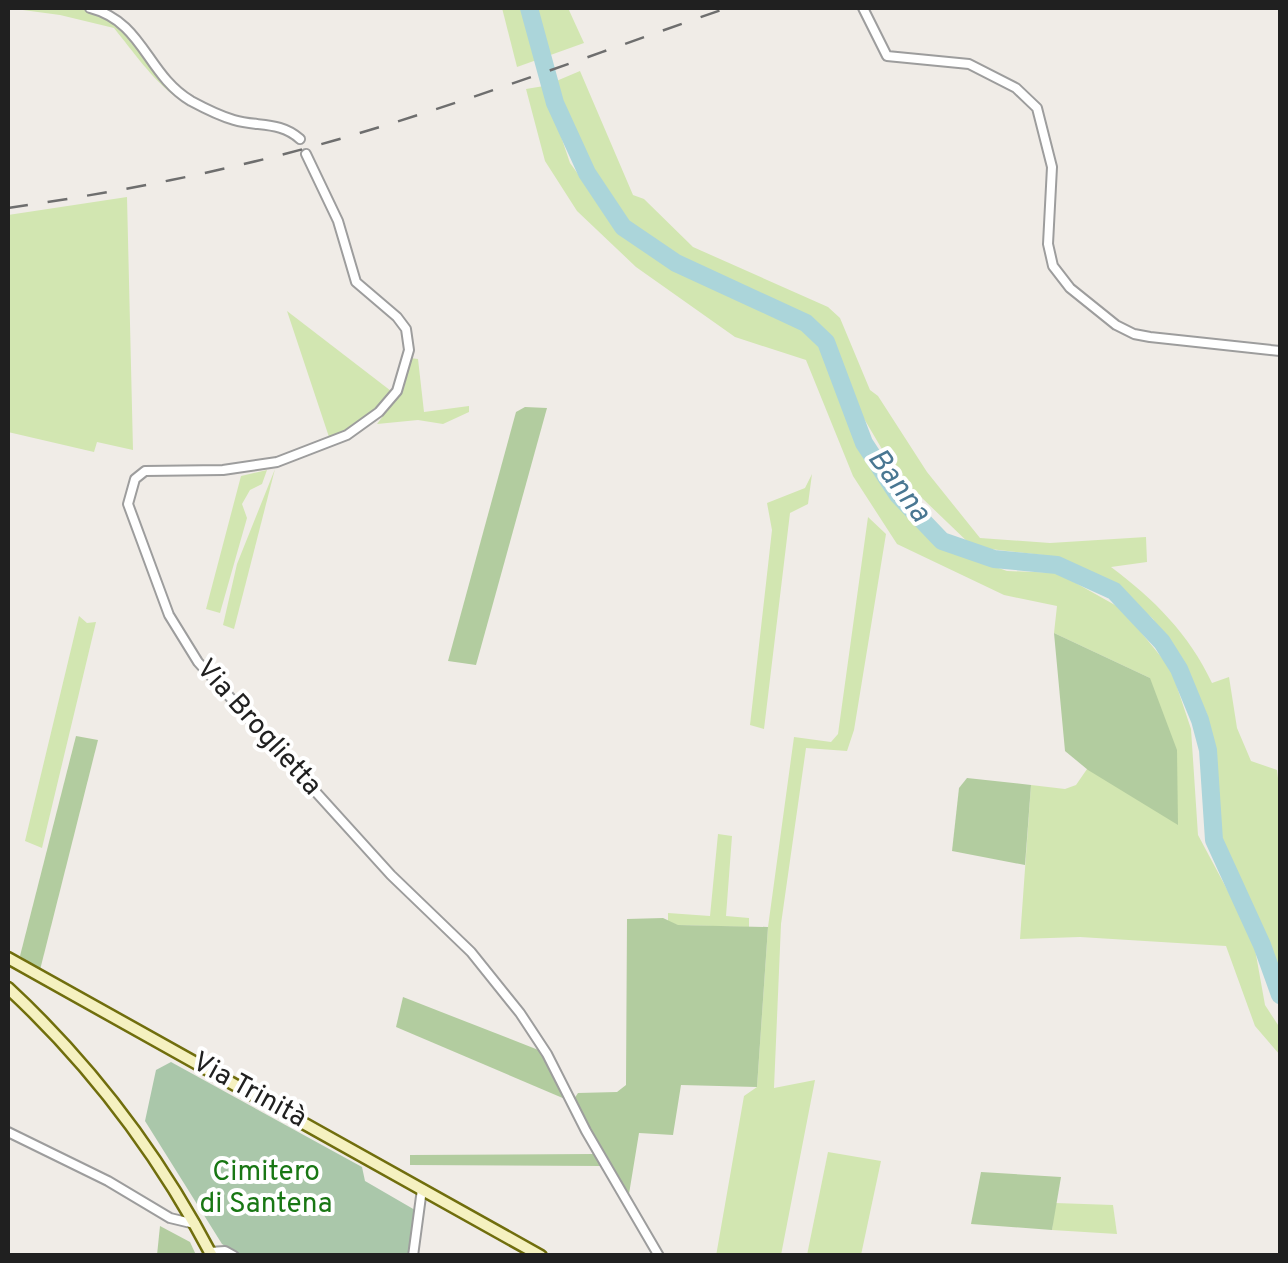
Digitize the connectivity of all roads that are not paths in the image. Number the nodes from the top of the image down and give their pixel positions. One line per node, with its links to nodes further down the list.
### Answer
1 (90, 8): 3 (street)
2 (863, 8): 5 (street)
3 (300, 139)
4 (306, 154): 15 (street, Via Broglietta)
5 (1280, 351)
6 (8, 958): 9 (street, Via Trinità)
7 (8, 988): 10 (street)
8 (8, 1132): 10 (street)
9 (422, 1193): 13 (street); 14 (street, Via Trinità)
10 (194, 1224): 11 (street)
11 (211, 1254): 12 (street)
12 (234, 1256)
13 (413, 1256)
14 (540, 1256)
15 (659, 1256)

